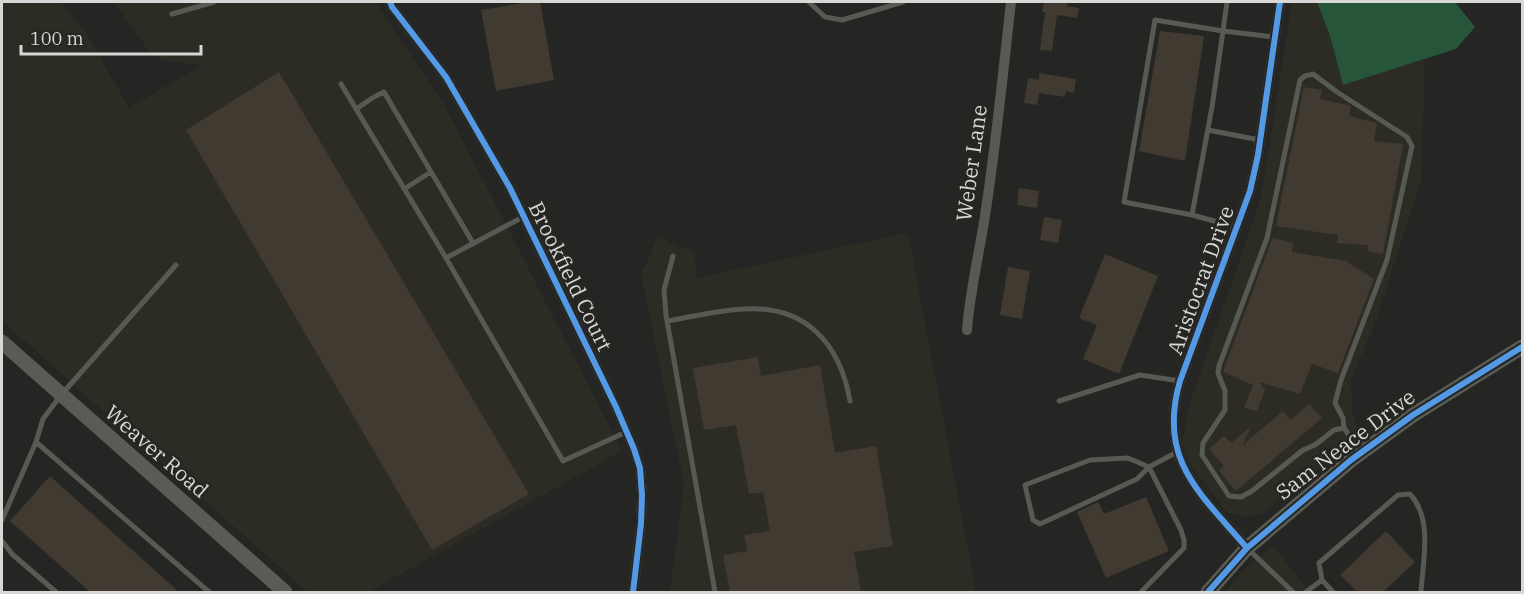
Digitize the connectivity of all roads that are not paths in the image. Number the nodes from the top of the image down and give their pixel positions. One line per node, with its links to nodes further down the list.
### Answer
1 (214, 2): 8 (lane)
2 (390, 2): 18 (street, Brookfield Court)
3 (809, 2): 4 (lane)
4 (903, 2)
5 (1011, 2): 25 (street, Weber Lane)
6 (1227, 2): 9 (lane)
7 (1280, 2): 10 (street, Aristocrat Drive)
8 (171, 14)
9 (1222, 31): 10 (lane); 13 (lane); 17 (lane)
10 (1275, 37): 14 (street, Aristocrat Drive)
11 (341, 84): 12 (lane)
12 (356, 109): 15 (lane); 16 (lane)
13 (1208, 130): 14 (lane); 17 (lane)
14 (1260, 140): 19 (street, Aristocrat Drive)
15 (431, 172): 16 (lane); 20 (lane)
16 (404, 189): 22 (lane)
17 (1192, 215): 19 (lane)
18 (524, 217): 20 (lane); 33 (street, Brookfield Court)
19 (1238, 227): 28 (street, Aristocrat Drive)
20 (473, 243): 22 (lane)
21 (673, 256): 24 (lane)
22 (446, 258): 33 (lane)
23 (176, 265): 29 (lane)
24 (667, 321): 31 (lane); 46 (lane)
25 (967, 330)
26 (2, 342): 29 (street, Weaver Road)
27 (1522, 347): 36 (street, Sam Neace Drive)
28 (1180, 381): 30 (lane); 35 (street, Aristocrat Drive)
29 (61, 395): 34 (lane); 44 (street, Weaver Road)
30 (1059, 400)
31 (850, 401)
32 (1344, 428): 32 (lane); 36 (lane)
33 (626, 432): 45 (street, Brookfield Court)
34 (36, 442): 38 (lane); 43 (lane)
35 (1177, 452): 37 (lane); 40 (street, Aristocrat Drive)
36 (1361, 453): 40 (street, Sam Neace Drive)
37 (1149, 467): 37 (lane); 47 (lane)
38 (2, 520)
39 (2, 541): 42 (lane)
40 (1247, 548): 48 (street, Sam Neace Drive); 49 (lane)
41 (1322, 580): 50 (lane); 51 (lane); 52 (lane)
42 (56, 592)
43 (209, 592)
44 (285, 592)
45 (633, 592)
46 (715, 592)
47 (1140, 592)
48 (1208, 592)
49 (1293, 592)
50 (1306, 592)
51 (1333, 592)
52 (1421, 592)

